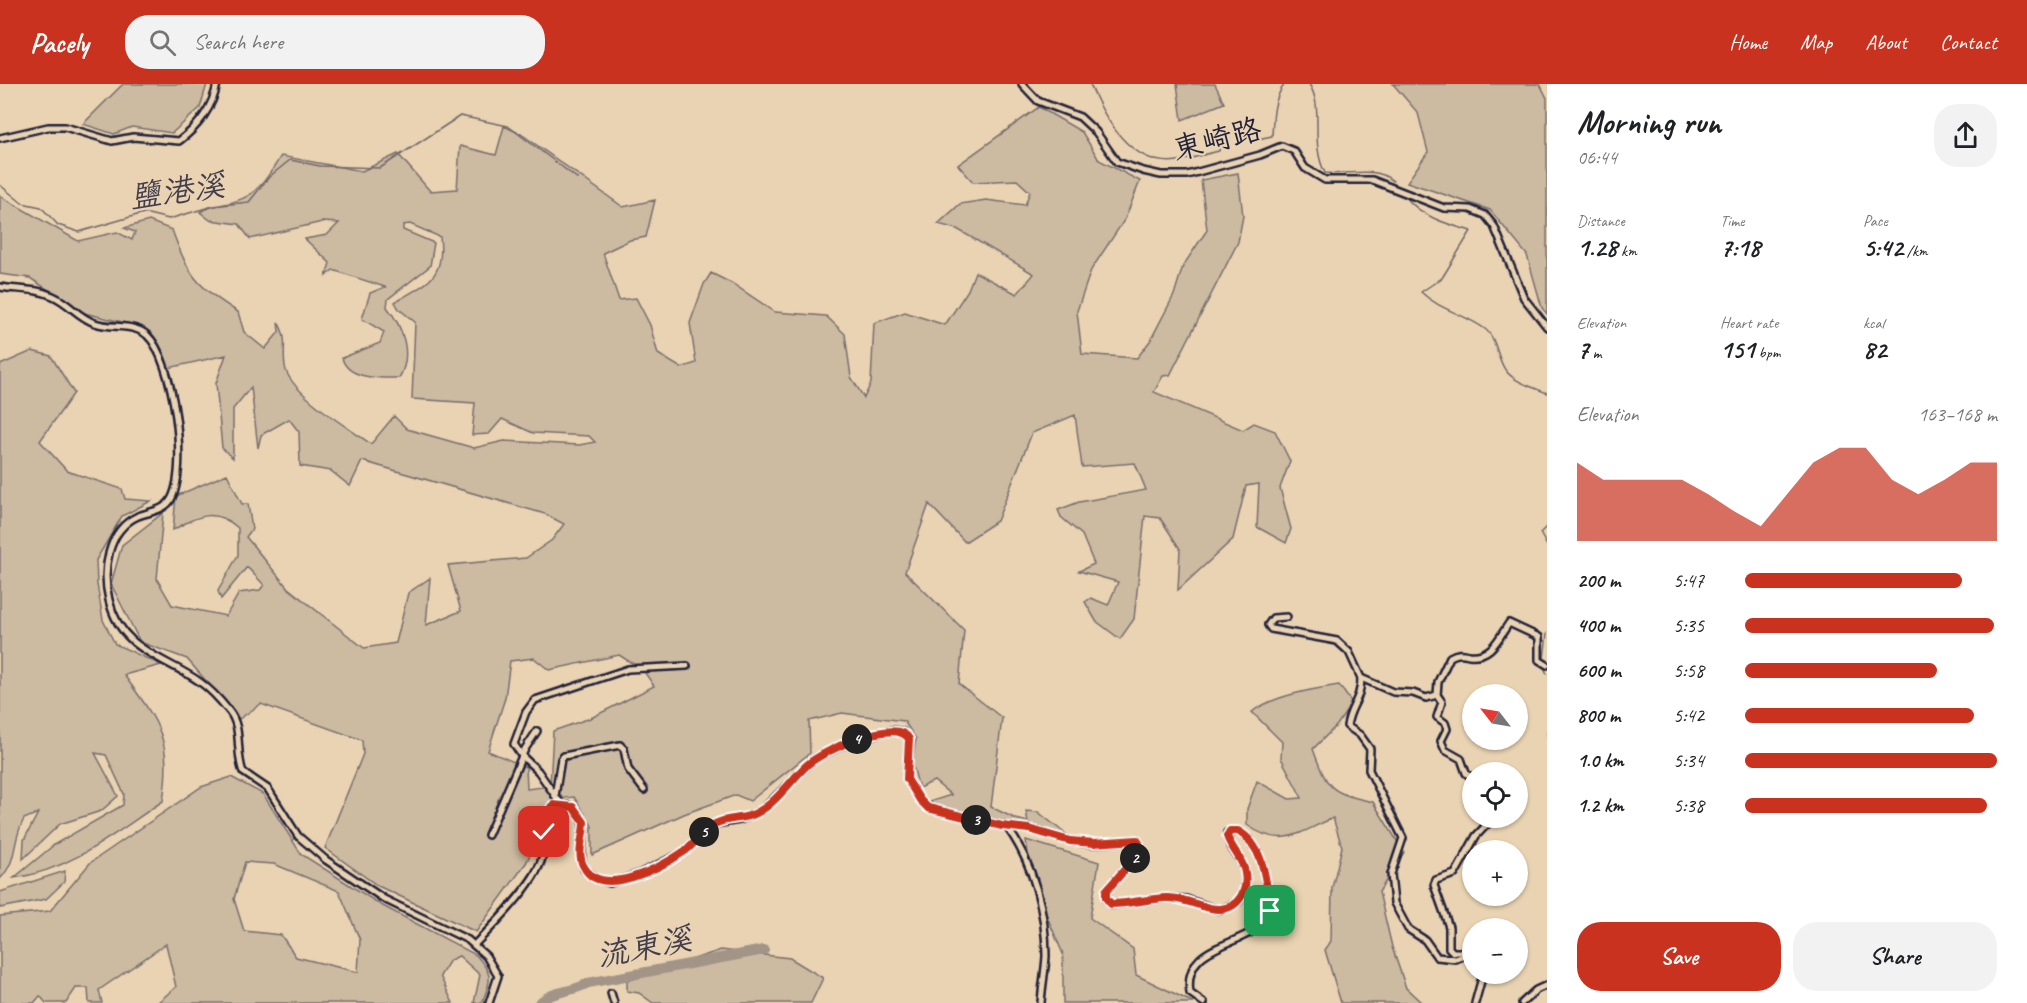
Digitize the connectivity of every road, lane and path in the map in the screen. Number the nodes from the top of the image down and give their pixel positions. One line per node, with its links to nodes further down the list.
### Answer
1 (217, 84): 3 (street)
2 (1022, 84): 5 (street, 東崎路)
3 (0, 138)
4 (0, 287): 20 (street)
5 (1547, 327)
6 (1287, 617): 9 (street)
7 (1547, 665): 10 (street)
8 (687, 666): 12 (street)
9 (1361, 678): 10 (street); 22 (street)
10 (1437, 695): 13 (street)
11 (537, 731): 12 (street)
12 (522, 756): 15 (street); 19 (street)
13 (1462, 762)
14 (644, 789): 15 (street)
15 (555, 796): 16 (street)
16 (561, 804): 17 (street); 20 (street)
17 (1007, 827): 28 (street); 29 (street)
18 (1484, 828): 21 (street)
19 (488, 835)
20 (474, 945): 26 (street)
21 (1462, 952)
22 (1462, 956)
23 (1480, 984): 30 (street)
24 (1547, 985): 31 (street)
25 (611, 993): 27 (street)
26 (489, 1003)
27 (614, 1003)
28 (1041, 1003)
29 (1204, 1003)
30 (1475, 1003)
31 (1522, 1003)

